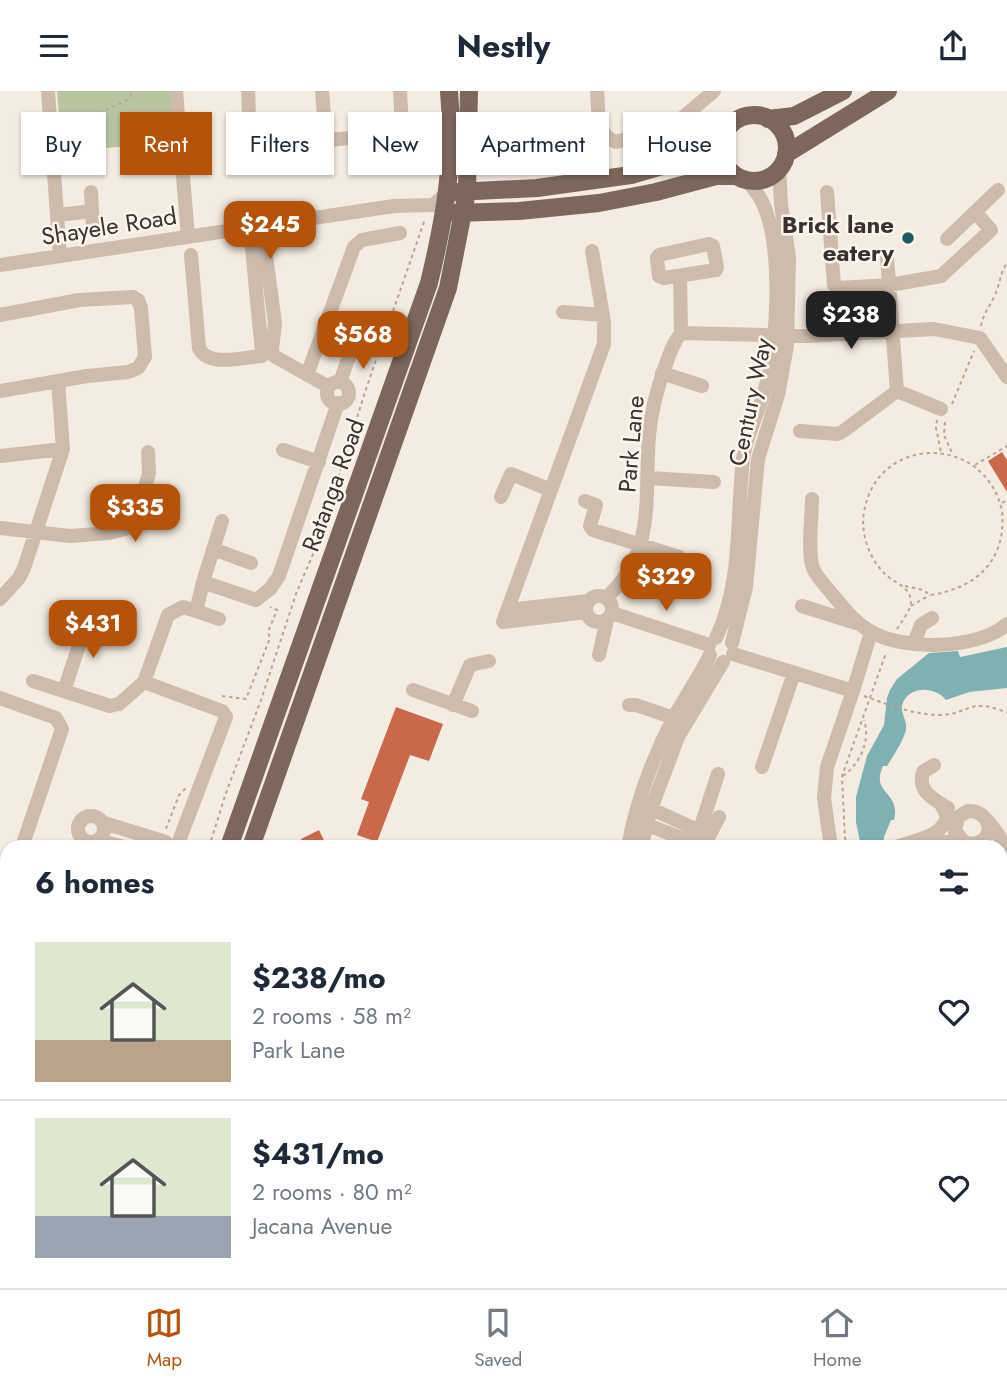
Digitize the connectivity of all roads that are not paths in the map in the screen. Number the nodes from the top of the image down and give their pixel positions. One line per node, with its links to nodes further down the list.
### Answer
1 (48, 91): 29 (street)
2 (176, 91): 32 (street)
3 (248, 91): 12 (street)
4 (323, 91): 13 (street)
5 (400, 91): 16 (street)
6 (449, 91): 23 (main road, Ratanga Road)
7 (469, 91): 24 (main road, Ratanga Road)
8 (597, 91): 9 (street)
9 (714, 91)
10 (843, 91): 14 (main road)
11 (888, 91): 17 (main road)
12 (250, 112)
13 (324, 112)
14 (768, 119): 15 (main road); 17 (main road)
15 (736, 121)
16 (334, 139)
17 (783, 161): 20 (main road); 48 (street, Century Way)
18 (736, 172): 20 (main road)
19 (631, 175): 24 (main road)
20 (742, 178): 28 (main road); 48 (street, Century Way)
21 (998, 190): 27 (street)
22 (91, 192): 29 (street)
23 (448, 192): 24 (main road); 26 (main road, Ratanga Road)
24 (467, 192): 28 (main road, Ratanga Road)
25 (827, 193): 40 (street)
26 (439, 209): 28 (main road); 30 (street, Shayele Road); 119 (main road, Ratanga Road)
27 (975, 212): 33 (street); 40 (street)
28 (464, 213): 120 (main road, Ratanga Road)
29 (58, 215): 36 (street)
30 (256, 227): 32 (street, Shayele Road); 41 (street); 42 (street)
31 (400, 233): 52 (street)
32 (188, 237): 36 (street, Shayele Road)
33 (947, 239)
34 (592, 251): 45 (street)
35 (191, 255): 50 (street)
36 (60, 256): 38 (street, Shayele Road)
37 (887, 257): 40 (street)
38 (0, 265)
39 (680, 275): 47 (street)
40 (890, 285): 46 (street)
41 (272, 295): 42 (street); 50 (street)
42 (256, 296): 50 (street)
43 (562, 312): 45 (street)
44 (0, 315): 54 (street)
45 (603, 316): 68 (street)
46 (894, 331): 48 (street); 53 (street); 58 (street)
47 (681, 333): 48 (street); 51 (street, Park Lane)
48 (781, 336): 91 (street, Century Way)
49 (352, 348): 55 (street)
50 (268, 354): 52 (street)
51 (662, 373): 56 (street); 66 (street, Park Lane)
52 (307, 375): 55 (street)
53 (1007, 377)
54 (58, 381): 57 (street); 61 (street)
55 (334, 385): 65 (street)
56 (702, 386)
57 (0, 391)
58 (897, 391): 59 (street); 60 (street)
59 (945, 413)
60 (800, 431)
61 (63, 449): 64 (street); 74 (street)
62 (283, 450): 65 (street)
63 (148, 451): 74 (street)
64 (0, 456)
65 (319, 462): 79 (street)
66 (649, 478): 67 (street); 75 (street, Park Lane)
67 (714, 482)
68 (551, 490): 69 (street); 83 (street)
69 (501, 497)
70 (812, 499): 87 (street)
71 (585, 501): 75 (street)
72 (222, 521): 76 (street)
73 (0, 528): 74 (street)
74 (36, 531): 80 (street)
75 (640, 544): 77 (street); 83 (street, Park Lane)
76 (213, 549): 78 (street); 79 (street)
77 (679, 557)
78 (251, 563)
79 (203, 582): 82 (street)
80 (0, 599)
81 (802, 606): 87 (street)
82 (196, 611): 86 (street); 96 (street)
83 (597, 613): 91 (street); 92 (street)
84 (88, 618): 97 (street)
85 (932, 618): 90 (street)
86 (219, 619)
87 (857, 623): 89 (street)
88 (1007, 624): 90 (street)
89 (871, 632): 90 (street); 99 (street)
90 (914, 643)
91 (721, 649): 94 (street); 107 (street, Century Way); 107 (street, Century Way)
92 (600, 653)
93 (489, 661): 101 (street)
94 (794, 673): 99 (street); 104 (street)
95 (33, 681): 97 (street)
96 (144, 682): 97 (street); 118 (street)
97 (64, 691)
98 (413, 691): 101 (street)
99 (853, 691): 123 (street)
100 (0, 698): 114 (street)
101 (453, 705): 102 (street)
102 (471, 711)
103 (934, 765): 106 (street)
104 (762, 767)
105 (718, 774): 113 (street)
106 (941, 804): 109 (street); 124 (street)
107 (645, 806): 111 (street, Century Way); 113 (street)
108 (719, 817): 113 (street)
109 (959, 818): 110 (street); 125 (street); 126 (street)
110 (987, 820): 127 (street); 128 (street)
111 (640, 822): 113 (street); 121 (street, Century Way); 122 (street, Century Way)
112 (104, 823): 115 (street); 116 (street); 117 (street)
113 (699, 837)
114 (24, 840)
115 (87, 840)
116 (92, 840)
117 (160, 840)
118 (172, 840)
119 (232, 840)
120 (253, 840)
121 (631, 840)
122 (641, 840)
123 (830, 840)
124 (933, 840)
125 (933, 840)
126 (961, 840)
127 (982, 840)
128 (1001, 840)

